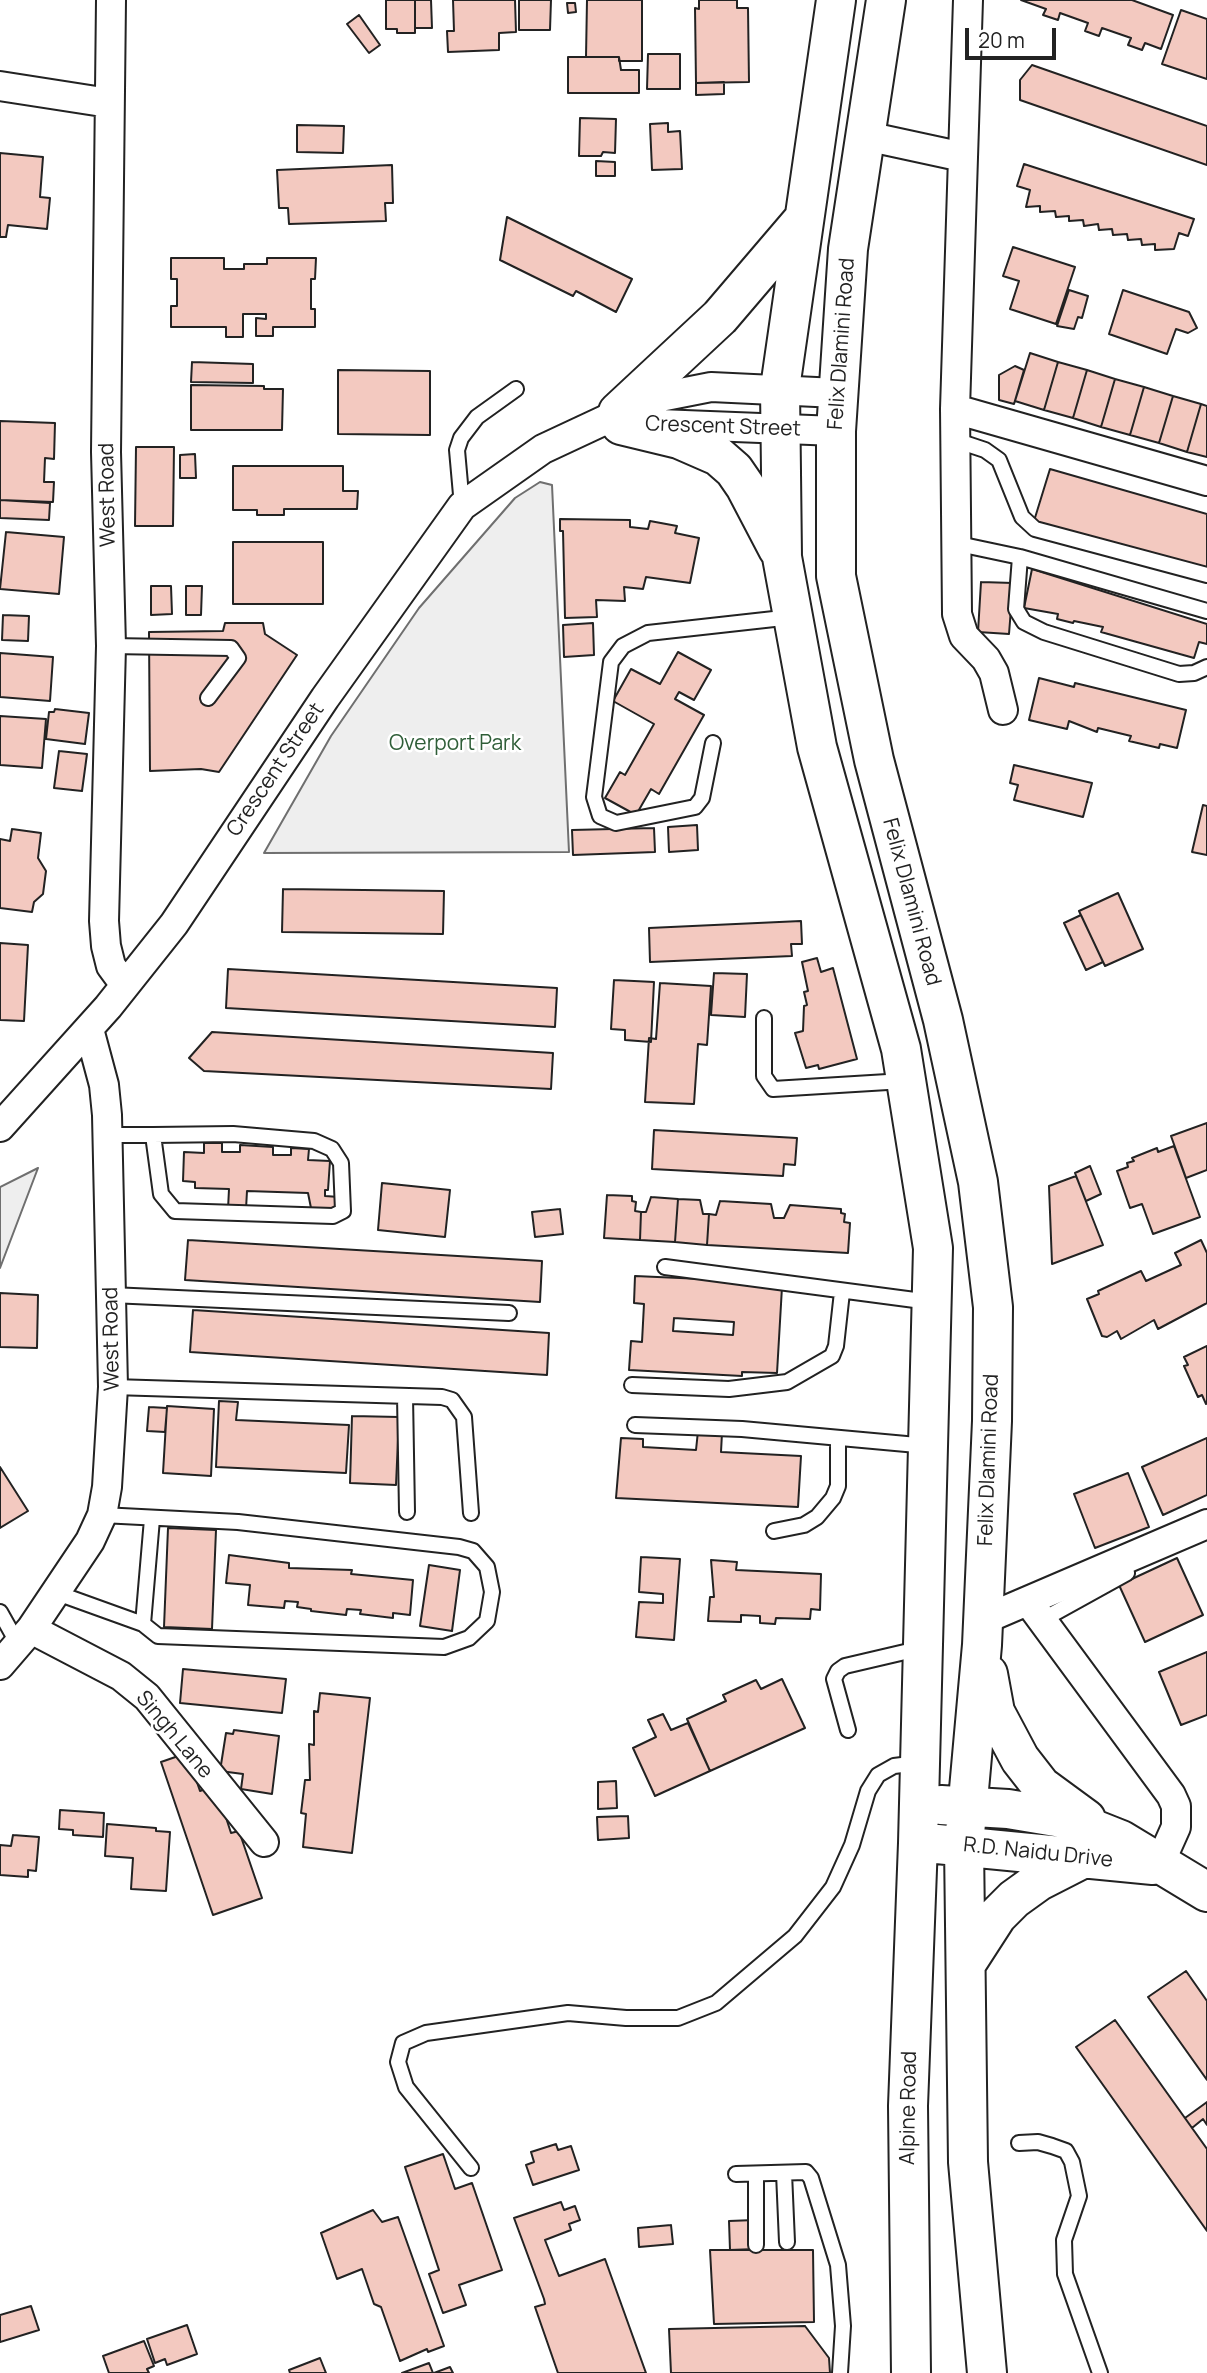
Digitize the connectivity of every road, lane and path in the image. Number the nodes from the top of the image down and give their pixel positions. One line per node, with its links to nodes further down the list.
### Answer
1 (111, 0): 6 (street, West Road)
2 (836, 0): 9 (main road)
3 (886, 0): 7 (main road, Felix Dlamini Road)
4 (968, 0): 8 (street)
5 (0, 86): 6 (street)
6 (109, 103): 26 (street, West Road)
7 (866, 136): 8 (street); 12 (main road, Felix Dlamini Road)
8 (963, 157): 13 (street)
9 (802, 221): 10 (main road); 14 (main road)
10 (780, 388): 12 (street, Crescent Street); 14 (street, Crescent Street); 15 (main road)
11 (516, 389): 19 (lane)
12 (837, 393): 16 (main road, Felix Dlamini Road)
13 (955, 409): 17 (street); 18 (street)
14 (620, 419): 15 (street, Crescent Street); 19 (street, Crescent Street); 21 (main road)
15 (779, 430): 16 (street, Crescent Street); 21 (main road)
16 (836, 430): 60 (main road, Felix Dlamini Road)
17 (955, 440): 20 (street); 23 (lane)
18 (1207, 481)
19 (461, 506): 31 (street, Crescent Street)
20 (954, 543): 22 (lane); 29 (street)
21 (782, 557): 25 (main road)
22 (1020, 557): 24 (lane); 27 (lane)
23 (1207, 575)
24 (1207, 611)
25 (793, 617): 30 (lane); 34 (main road)
26 (111, 646): 28 (lane); 31 (street, West Road)
27 (1207, 667)
28 (208, 698)
29 (1003, 710)
30 (713, 743)
31 (125, 985): 33 (street, Crescent Street)
32 (764, 1018): 34 (lane)
33 (89, 1029): 35 (street, Crescent Street); 36 (street, West Road)
34 (906, 1081): 41 (main road)
35 (0, 1127)
36 (107, 1135): 37 (lane); 40 (street, West Road)
37 (153, 1135): 37 (lane)
38 (665, 1267): 39 (lane)
39 (842, 1292): 41 (lane); 43 (lane)
40 (111, 1295): 42 (lane); 44 (street, West Road)
41 (932, 1302): 48 (main road)
42 (509, 1313)
43 (632, 1385)
44 (113, 1387): 45 (lane); 51 (street, West Road)
45 (405, 1396): 49 (lane); 50 (lane)
46 (635, 1425): 47 (lane)
47 (838, 1438): 48 (lane); 54 (lane)
48 (929, 1447): 62 (main road)
49 (407, 1512)
50 (471, 1513)
51 (102, 1515): 52 (lane); 56 (street, West Road)
52 (152, 1519): 59 (lane); 59 (lane)
53 (1207, 1524): 57 (street)
54 (774, 1531)
55 (1207, 1535): 57 (lane)
56 (57, 1593): 59 (lane); 61 (street, West Road)
57 (1035, 1611): 60 (street); 71 (street)
58 (0, 1612): 61 (lane)
59 (144, 1623)
60 (983, 1633): 66 (main road, Felix Dlamini Road); 68 (main road)
61 (17, 1646): 67 (street, Singh Lane)
62 (923, 1647): 63 (lane); 64 (main road)
63 (848, 1730)
64 (919, 1762): 65 (main road); 75 (lane)
65 (918, 1803): 66 (main road, R.D. Naidu Drive); 70 (main road, Alpine Road)
66 (965, 1807): 68 (main road, R.D. Naidu Drive); 69 (main road, Felix Dlamini Road)
67 (264, 1842)
68 (1091, 1844): 69 (main road, R.D. Naidu Drive); 71 (main road, R.D. Naidu Drive); 73 (main road)
69 (964, 1845): 70 (main road, R.D. Naidu Drive); 73 (main road)
70 (917, 1861): 82 (main road, Alpine Road)
71 (1159, 1865): 72 (main road, R.D. Naidu Drive)
72 (1207, 1892)
73 (966, 1964): 83 (main road)
74 (1019, 2143): 84 (lane)
75 (471, 2168)
76 (785, 2173): 77 (lane); 79 (lane); 81 (lane)
77 (756, 2174): 78 (lane); 80 (lane)
78 (736, 2175)
79 (787, 2242)
80 (756, 2245)
81 (840, 2373)
82 (911, 2373)
83 (987, 2373)
84 (1100, 2373)

